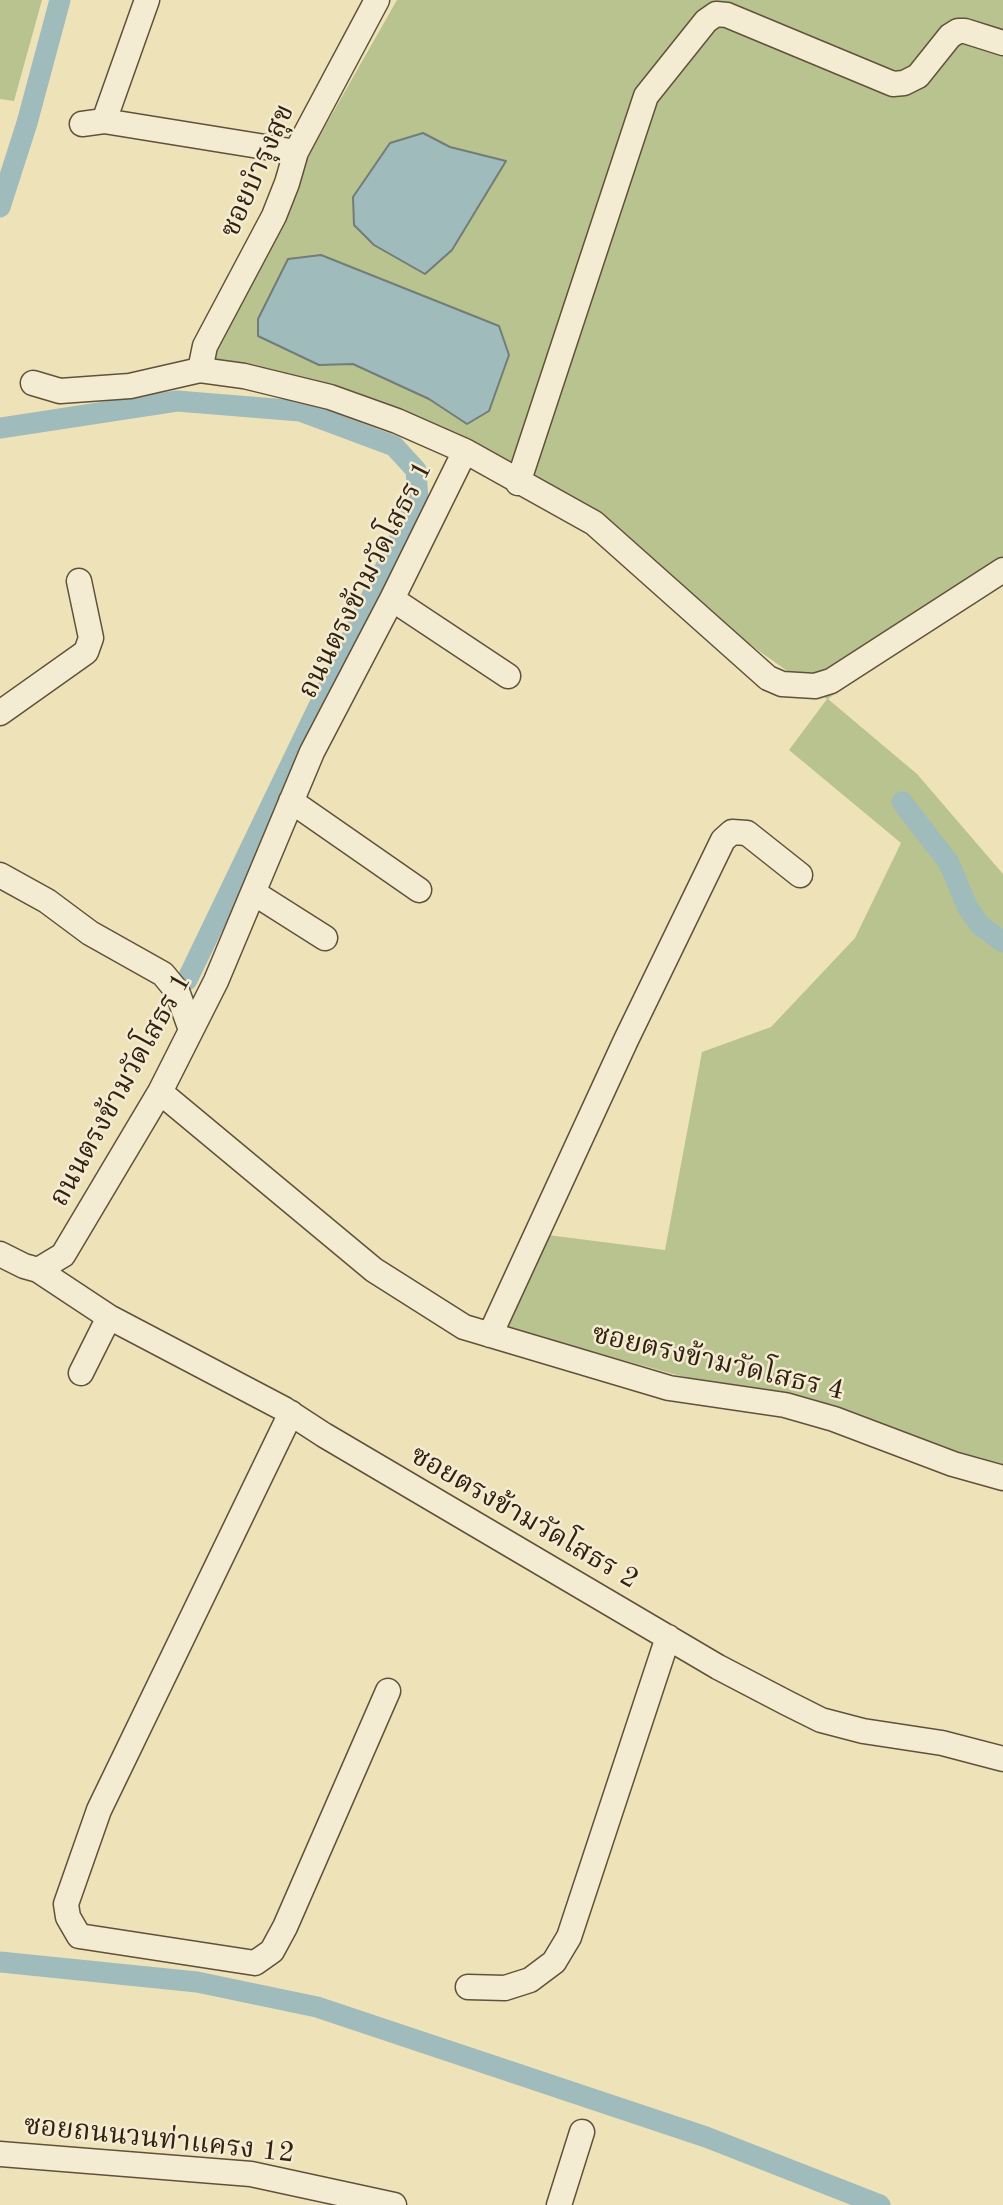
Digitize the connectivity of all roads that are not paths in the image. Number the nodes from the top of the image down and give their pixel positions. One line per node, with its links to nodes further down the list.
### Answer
1 (147, 0): 4 (street)
2 (377, 0): 4 (street, ซอยบำรุงสุข)
3 (1003, 43): 8 (street)
4 (296, 152): 5 (street, ซอยบำรุงสุข)
5 (200, 370): 6 (street); 7 (street)
6 (33, 383)
7 (465, 452): 8 (street, ถนนตรงข้ามวัดโสธร 1); 11 (street, ถนนตรงข้ามวัดโสธร 1)
8 (518, 483): 9 (street, ถนนตรงข้ามวัดโสธร 1)
9 (1003, 570)
10 (79, 581): 13 (street)
11 (392, 599): 12 (street); 14 (street, ถนนตรงข้ามวัดโสธร 1)
12 (508, 676)
13 (0, 713)
14 (291, 801): 17 (street); 18 (street, ถนนตรงข้ามวัดโสธร 1)
15 (0, 875): 20 (street)
16 (800, 875): 25 (street)
17 (418, 890)
18 (254, 893): 19 (street); 20 (street, ถนนตรงข้ามวัดโสธร 1)
19 (325, 938)
20 (191, 1030): 21 (street, ถนนตรงข้ามวัดโสธร 1)
21 (160, 1092): 23 (street, ถนนตรงข้ามวัดโสธร 1); 25 (street, ซอยตรงข้ามวัดโสธร 4)
22 (0, 1254): 23 (street)
23 (38, 1270): 24 (street, ซอยตรงข้ามวัดโสธร 2)
24 (109, 1317): 26 (street); 27 (street, ซอยตรงข้ามวัดโสธร 2)
25 (490, 1335): 28 (street, ซอยตรงข้ามวัดโสธร 4)
26 (81, 1373)
27 (291, 1413): 29 (street, ซอยตรงข้ามวัดโสธร 2); 30 (street)
28 (1003, 1478)
29 (668, 1637): 31 (street, ซอยตรงข้ามวัดโสธร 2); 32 (street)
30 (388, 1691)
31 (1003, 1759)
32 (468, 1987)
33 (582, 2132): 36 (street)
34 (0, 2154): 35 (street, ซอยถนนวนท่าแครง 12)
35 (394, 2205)
36 (559, 2205)

